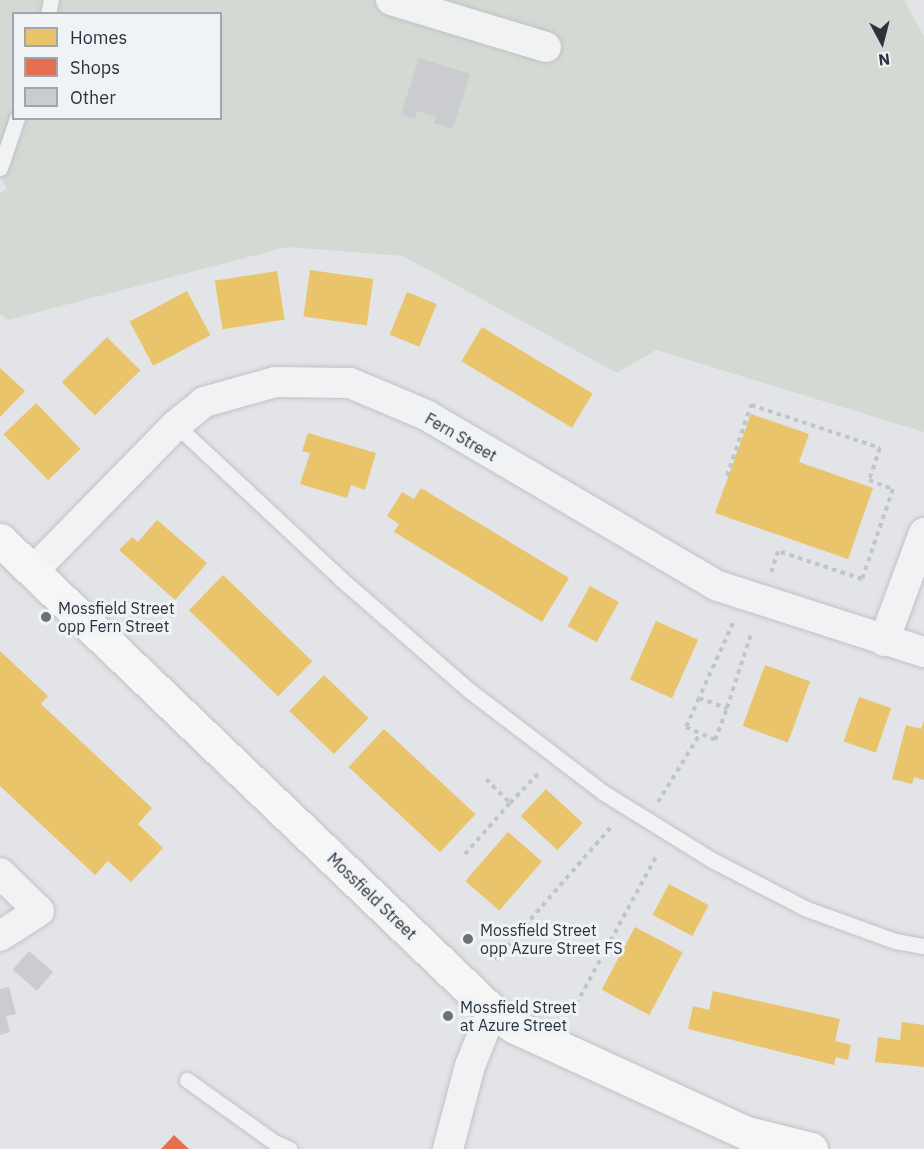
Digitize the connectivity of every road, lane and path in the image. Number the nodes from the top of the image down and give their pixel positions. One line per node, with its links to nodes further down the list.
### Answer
1 (391, 0): 2 (street)
2 (546, 47)
3 (16, 120): 4 (lane)
4 (0, 168)
5 (176, 425): 9 (street, Fern Street); 13 (street, Fern Street); 27 (lane)
6 (727, 476): 10 (path)
7 (924, 533): 13 (street)
8 (0, 540): 9 (street, Mossfield Street)
9 (33, 571): 29 (street, Mossfield Street)
10 (771, 572)
11 (733, 623): 15 (path)
12 (752, 631): 16 (path)
13 (884, 641): 14 (street, Fern Street)
14 (924, 652)
15 (699, 698): 16 (path); 17 (path)
16 (726, 708): 17 (path)
17 (700, 734): 21 (path)
18 (538, 774): 20 (path)
19 (486, 779): 20 (path)
20 (510, 803): 23 (path)
21 (656, 806)
22 (611, 827): 28 (path)
23 (465, 854)
24 (657, 855): 30 (path)
25 (0, 873): 26 (street)
26 (0, 936)
27 (924, 946)
28 (495, 960)
29 (492, 1011): 33 (street); 34 (street, Mossfield Street)
30 (572, 1012)
31 (187, 1080): 32 (lane)
32 (290, 1149)
33 (448, 1149)
34 (811, 1149)

